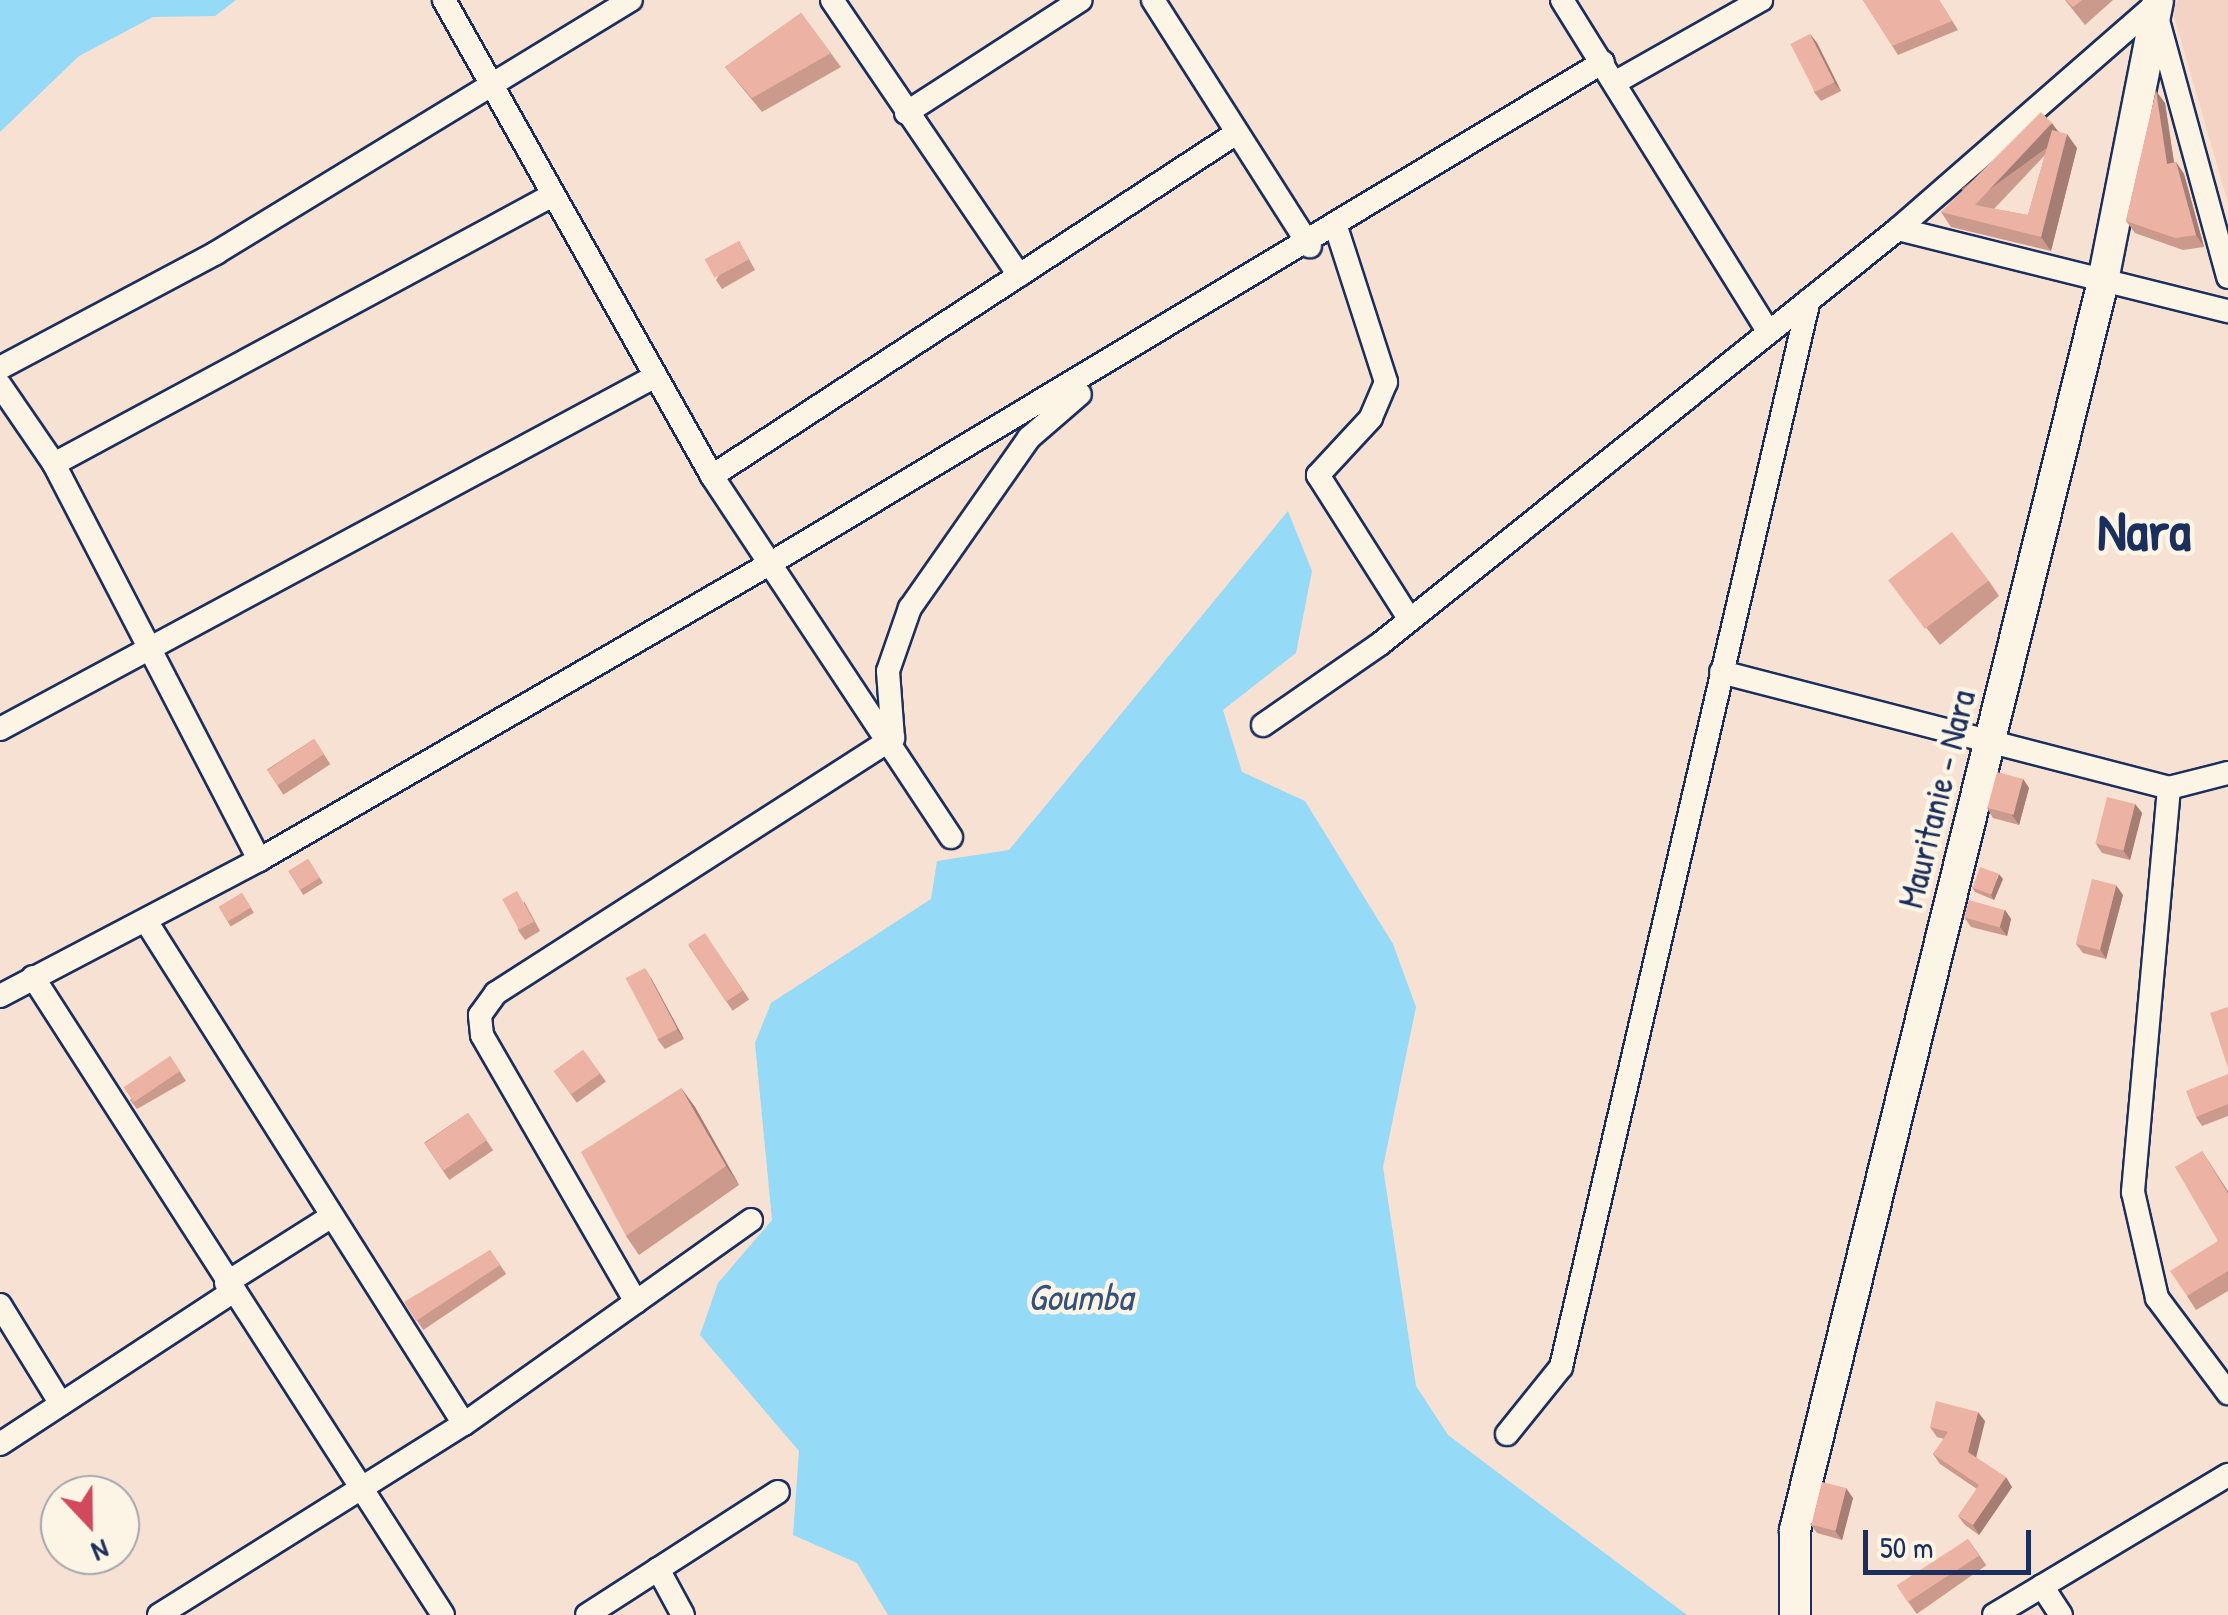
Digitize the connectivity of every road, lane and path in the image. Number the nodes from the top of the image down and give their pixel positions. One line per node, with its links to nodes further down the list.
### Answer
1 (444, 0): 11 (street)
2 (631, 0): 11 (street)
3 (832, 0): 12 (street)
4 (1081, 0): 12 (street)
5 (1153, 0): 13 (street)
6 (1562, 0): 9 (street)
7 (1761, 0): 10 (street)
8 (2156, 3): 15 (street); 19 (street); 20 (main road, Mauritanie - Nara)
9 (1603, 62): 10 (street); 16 (street)
10 (1616, 82): 23 (street)
11 (492, 88): 14 (street); 25 (street)
12 (906, 113): 18 (street)
13 (1235, 134): 17 (street); 18 (street)
14 (551, 196): 26 (street); 28 (street)
15 (1898, 228): 20 (street); 21 (street)
16 (1337, 230): 17 (street); 31 (street)
17 (1310, 246): 24 (street)
18 (1019, 275): 29 (street)
19 (2228, 276)
20 (2102, 286): 22 (street); 37 (main road, Mauritanie - Nara)
21 (1809, 300): 23 (street); 33 (street)
22 (2228, 311)
23 (1770, 332): 31 (street)
24 (1130, 352): 30 (street); 36 (street)
25 (0, 368)
26 (654, 377): 29 (street); 32 (street)
27 (0, 384): 28 (street)
28 (54, 464): 32 (street)
29 (712, 476): 30 (street)
30 (771, 564): 36 (street); 41 (street)
31 (1408, 617): 34 (street)
32 (143, 650): 35 (street); 41 (street)
33 (1721, 672): 37 (street); 53 (street)
34 (1263, 725)
35 (0, 729)
36 (894, 738): 40 (street); 48 (street)
37 (1990, 740): 39 (street); 65 (main road, Mauritanie - Nara)
38 (2228, 773): 39 (street)
39 (2169, 788): 50 (street)
40 (951, 837)
41 (259, 860): 42 (street)
42 (146, 921): 43 (street); 45 (street)
43 (33, 977): 44 (street); 47 (street)
44 (0, 996)
45 (332, 1216): 47 (street); 52 (street)
46 (751, 1220): 48 (street)
47 (229, 1288): 51 (street); 56 (street)
48 (636, 1302): 52 (street)
49 (0, 1305): 51 (street)
50 (2228, 1394)
51 (61, 1404): 54 (street)
52 (464, 1424): 56 (street)
53 (1506, 1434)
54 (0, 1444)
55 (2228, 1475): 59 (street)
56 (362, 1488): 60 (street); 62 (street)
57 (778, 1492): 58 (street)
58 (658, 1569): 63 (street); 64 (street)
59 (2042, 1586): 66 (street); 67 (street)
60 (190, 1607): 61 (street)
61 (159, 1615)
62 (443, 1615)
63 (587, 1615)
64 (683, 1615)
65 (1795, 1615)
66 (1994, 1615)
67 (2061, 1615)

